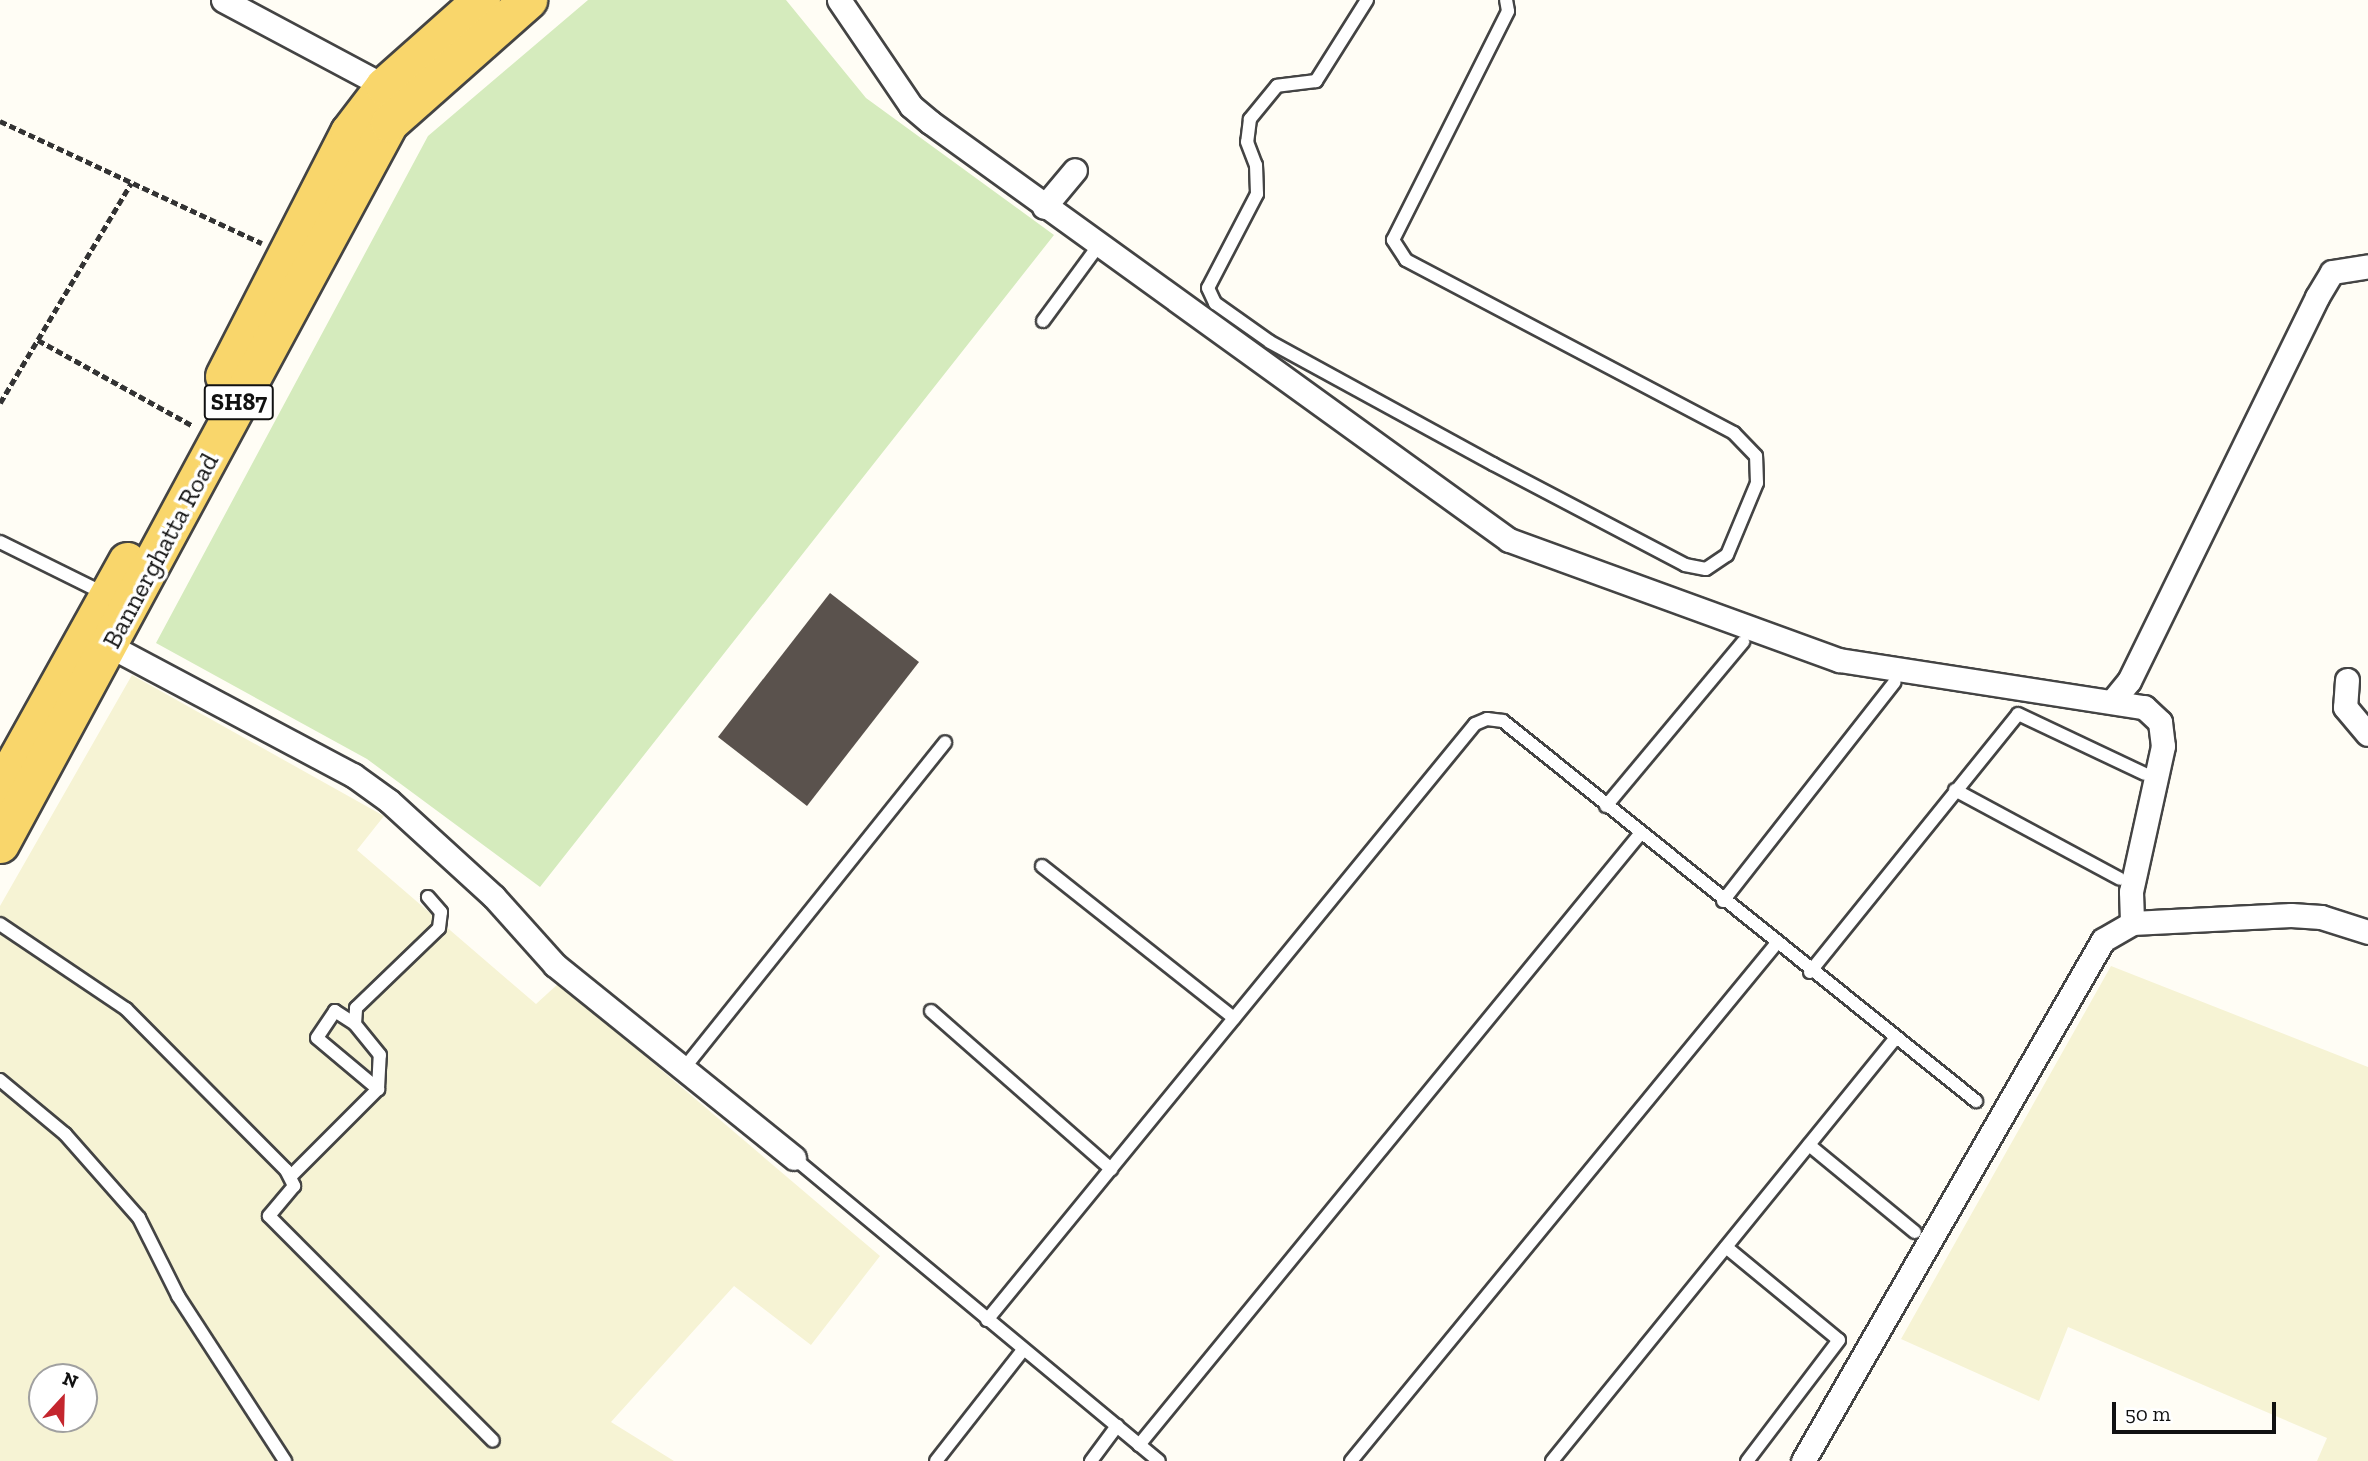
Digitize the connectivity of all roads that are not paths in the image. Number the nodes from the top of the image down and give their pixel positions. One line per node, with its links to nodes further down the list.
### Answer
1 (222, 0): 7 (street)
2 (481, 0): 7 (main road, Bannerghatta Road / SH87)
3 (528, 0): 15 (main road, Bannerghatta Road / SH87)
4 (839, 0): 9 (street)
5 (1367, 0): 6 (lane)
6 (1506, 0)
7 (384, 86): 14 (main road, Bannerghatta Road / SH87)
8 (1075, 170): 9 (street)
9 (1044, 207): 10 (street)
10 (1098, 246): 12 (lane); 19 (street)
11 (2368, 266): 19 (street)
12 (1042, 321)
13 (0, 542): 14 (lane)
14 (108, 596): 15 (main road, Bannerghatta Road / SH87)
15 (99, 640): 22 (main road, Bannerghatta Road / SH87); 27 (main road, Bannerghatta Road / SH87); 41 (street)
16 (1743, 642): 25 (lane)
17 (2347, 680): 20 (street)
18 (1895, 682): 31 (lane)
19 (2115, 698): 32 (street)
20 (2368, 734)
21 (945, 742): 41 (lane)
22 (5, 769)
23 (2145, 774): 24 (lane)
24 (1955, 790): 29 (lane); 36 (lane)
25 (1606, 806): 26 (lane); 38 (lane)
26 (1640, 834): 31 (lane); 55 (lane)
27 (0, 844)
28 (1042, 866): 38 (lane)
29 (2120, 879)
30 (428, 897): 39 (lane)
31 (1723, 901): 35 (lane)
32 (2132, 923): 34 (street); 63 (street)
33 (0, 924): 48 (lane)
34 (2368, 932)
35 (1776, 944): 36 (lane); 60 (lane)
36 (1810, 972): 40 (lane)
37 (931, 1011): 47 (lane)
38 (1234, 1018): 47 (lane)
39 (355, 1024): 43 (lane); 43 (lane)
40 (1894, 1040): 44 (lane); 45 (lane)
41 (685, 1067): 46 (street)
42 (0, 1080): 56 (lane)
43 (378, 1089): 48 (lane)
44 (1976, 1101)
45 (1808, 1145): 49 (lane); 50 (lane)
46 (794, 1158): 51 (lane)
47 (1111, 1169): 51 (lane)
48 (291, 1176): 54 (lane)
49 (1915, 1232)
50 (1726, 1247): 61 (lane); 62 (lane)
51 (987, 1320): 52 (lane)
52 (1023, 1350): 53 (lane); 57 (lane)
53 (1117, 1426): 55 (lane); 58 (lane)
54 (493, 1441)
55 (1139, 1445): 59 (lane)
56 (285, 1461)
57 (936, 1461)
58 (1091, 1461)
59 (1159, 1461)
60 (1351, 1461)
61 (1552, 1461)
62 (1747, 1461)
63 (1803, 1461)

